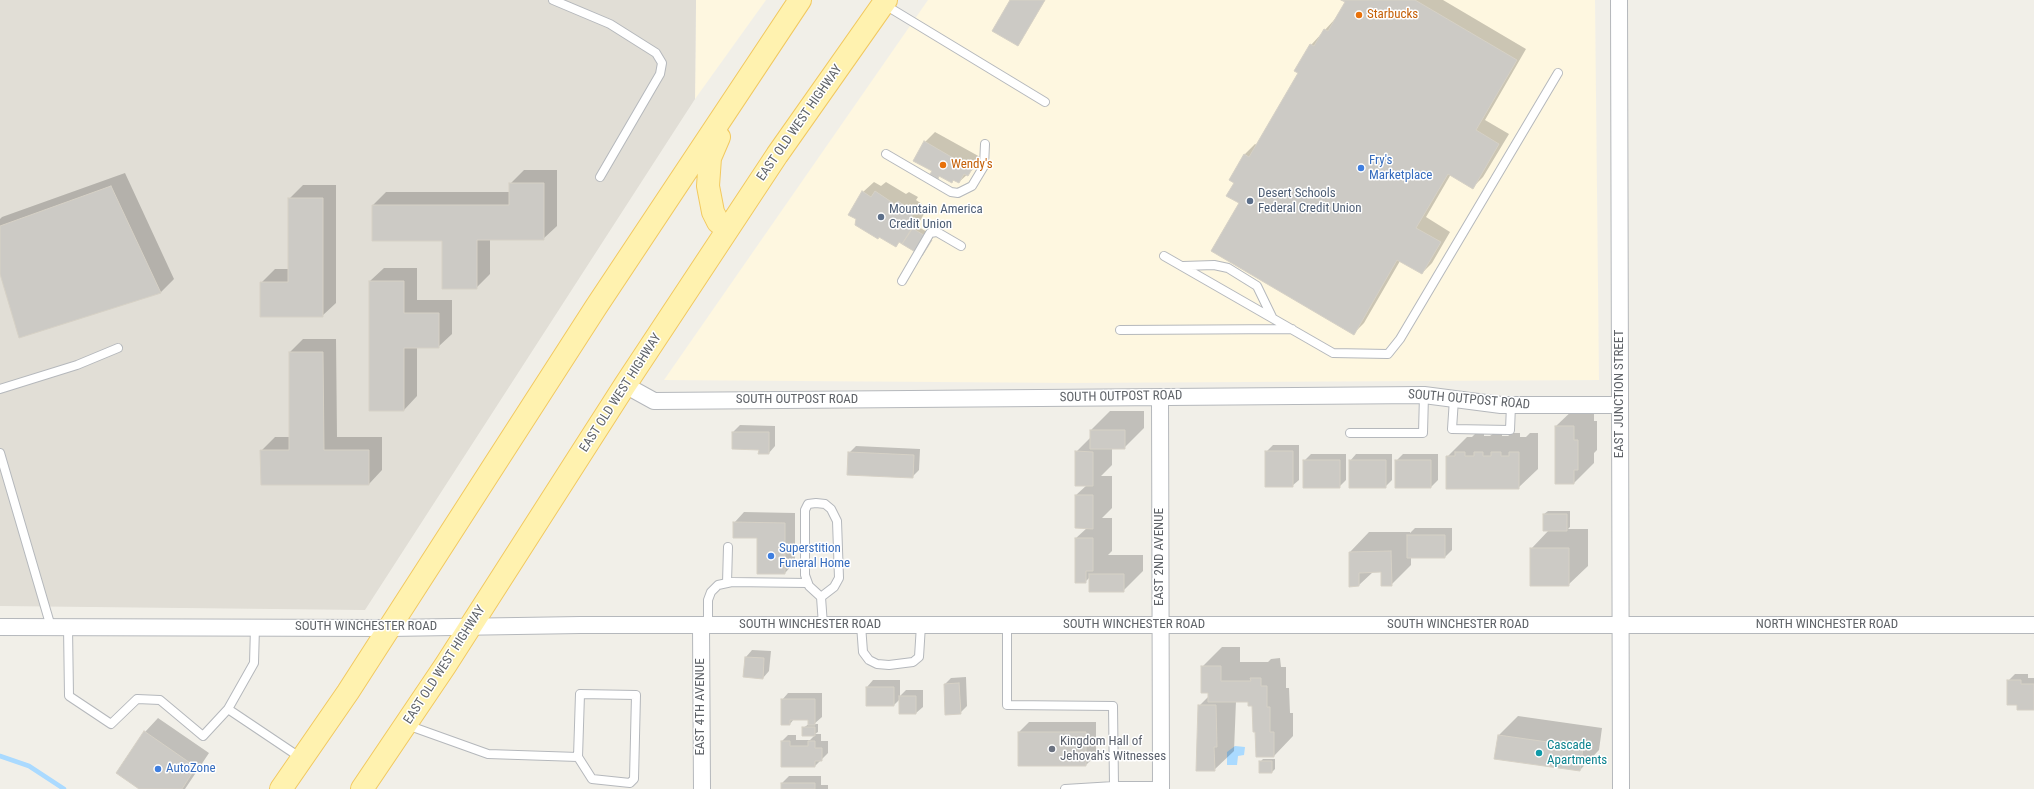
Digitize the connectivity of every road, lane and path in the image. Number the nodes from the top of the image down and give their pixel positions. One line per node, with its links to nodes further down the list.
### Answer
1 (552, 0): 10 (lane)
2 (800, 0): 6 (main road)
3 (1619, 0): 26 (street, EAST JUNCTION STREET)
4 (882, 1): 7 (lane); 11 (main road, EAST OLD WEST HIGHWAY)
5 (1558, 73): 17 (lane)
6 (735, 97): 11 (main road); 46 (main road)
7 (1045, 102)
8 (985, 144): 9 (lane)
9 (886, 154)
10 (600, 177)
11 (728, 229): 20 (main road, EAST OLD WEST HIGHWAY)
12 (960, 246): 15 (lane)
13 (1164, 256): 14 (lane)
14 (1182, 266): 16 (lane); 16 (lane)
15 (902, 282)
16 (1272, 318): 17 (lane)
17 (1293, 329): 18 (lane)
18 (1120, 330)
19 (118, 348): 21 (lane)
20 (625, 385): 23 (street, SOUTH OUTPOST ROAD); 45 (main road, EAST OLD WEST HIGHWAY)
21 (0, 389)
22 (1424, 395): 23 (street, SOUTH OUTPOST ROAD); 24 (street, SOUTH OUTPOST ROAD); 27 (lane)
23 (1160, 397): 40 (street, EAST 2ND AVENUE)
24 (1454, 399): 25 (street, SOUTH OUTPOST ROAD); 25 (lane)
25 (1512, 405): 26 (street, SOUTH OUTPOST ROAD)
26 (1620, 405): 39 (street, EAST JUNCTION STREET)
27 (1350, 433)
28 (0, 453): 42 (lane)
29 (728, 547): 30 (lane)
30 (727, 583): 31 (lane); 34 (lane)
31 (807, 583): 32 (lane); 32 (lane)
32 (821, 597): 35 (lane)
33 (2034, 624): 39 (street, NORTH WINCHESTER ROAD)
34 (705, 625): 35 (street, SOUTH WINCHESTER ROAD); 45 (street, SOUTH WINCHESTER ROAD); 55 (street, EAST 4TH AVENUE)
35 (823, 625): 36 (street, SOUTH WINCHESTER ROAD)
36 (862, 625): 37 (street, SOUTH WINCHESTER ROAD); 37 (lane)
37 (921, 625): 38 (street, SOUTH WINCHESTER ROAD)
38 (1007, 625): 40 (street, SOUTH WINCHESTER ROAD); 52 (lane)
39 (1621, 625): 40 (street, SOUTH WINCHESTER ROAD); 57 (street, EAST JUNCTION STREET)
40 (1160, 626): 51 (street, EAST 2ND AVENUE)
41 (0, 627): 42 (street, SOUTH WINCHESTER ROAD)
42 (51, 627): 43 (street, SOUTH WINCHESTER ROAD)
43 (68, 627): 44 (street, SOUTH WINCHESTER ROAD); 47 (lane)
44 (255, 627): 46 (street, SOUTH WINCHESTER ROAD); 47 (lane)
45 (470, 627): 46 (street, SOUTH WINCHESTER ROAD); 48 (main road, EAST OLD WEST HIGHWAY)
46 (389, 628): 50 (main road)
47 (228, 709): 50 (lane)
48 (406, 724): 49 (lane); 54 (main road, EAST OLD WEST HIGHWAY)
49 (578, 757): 49 (lane)
50 (302, 758): 53 (main road)
51 (1161, 787): 52 (lane)
52 (1114, 788): 56 (lane)
53 (281, 789)
54 (362, 789)
55 (702, 789)
56 (1065, 789)
57 (1621, 789)

